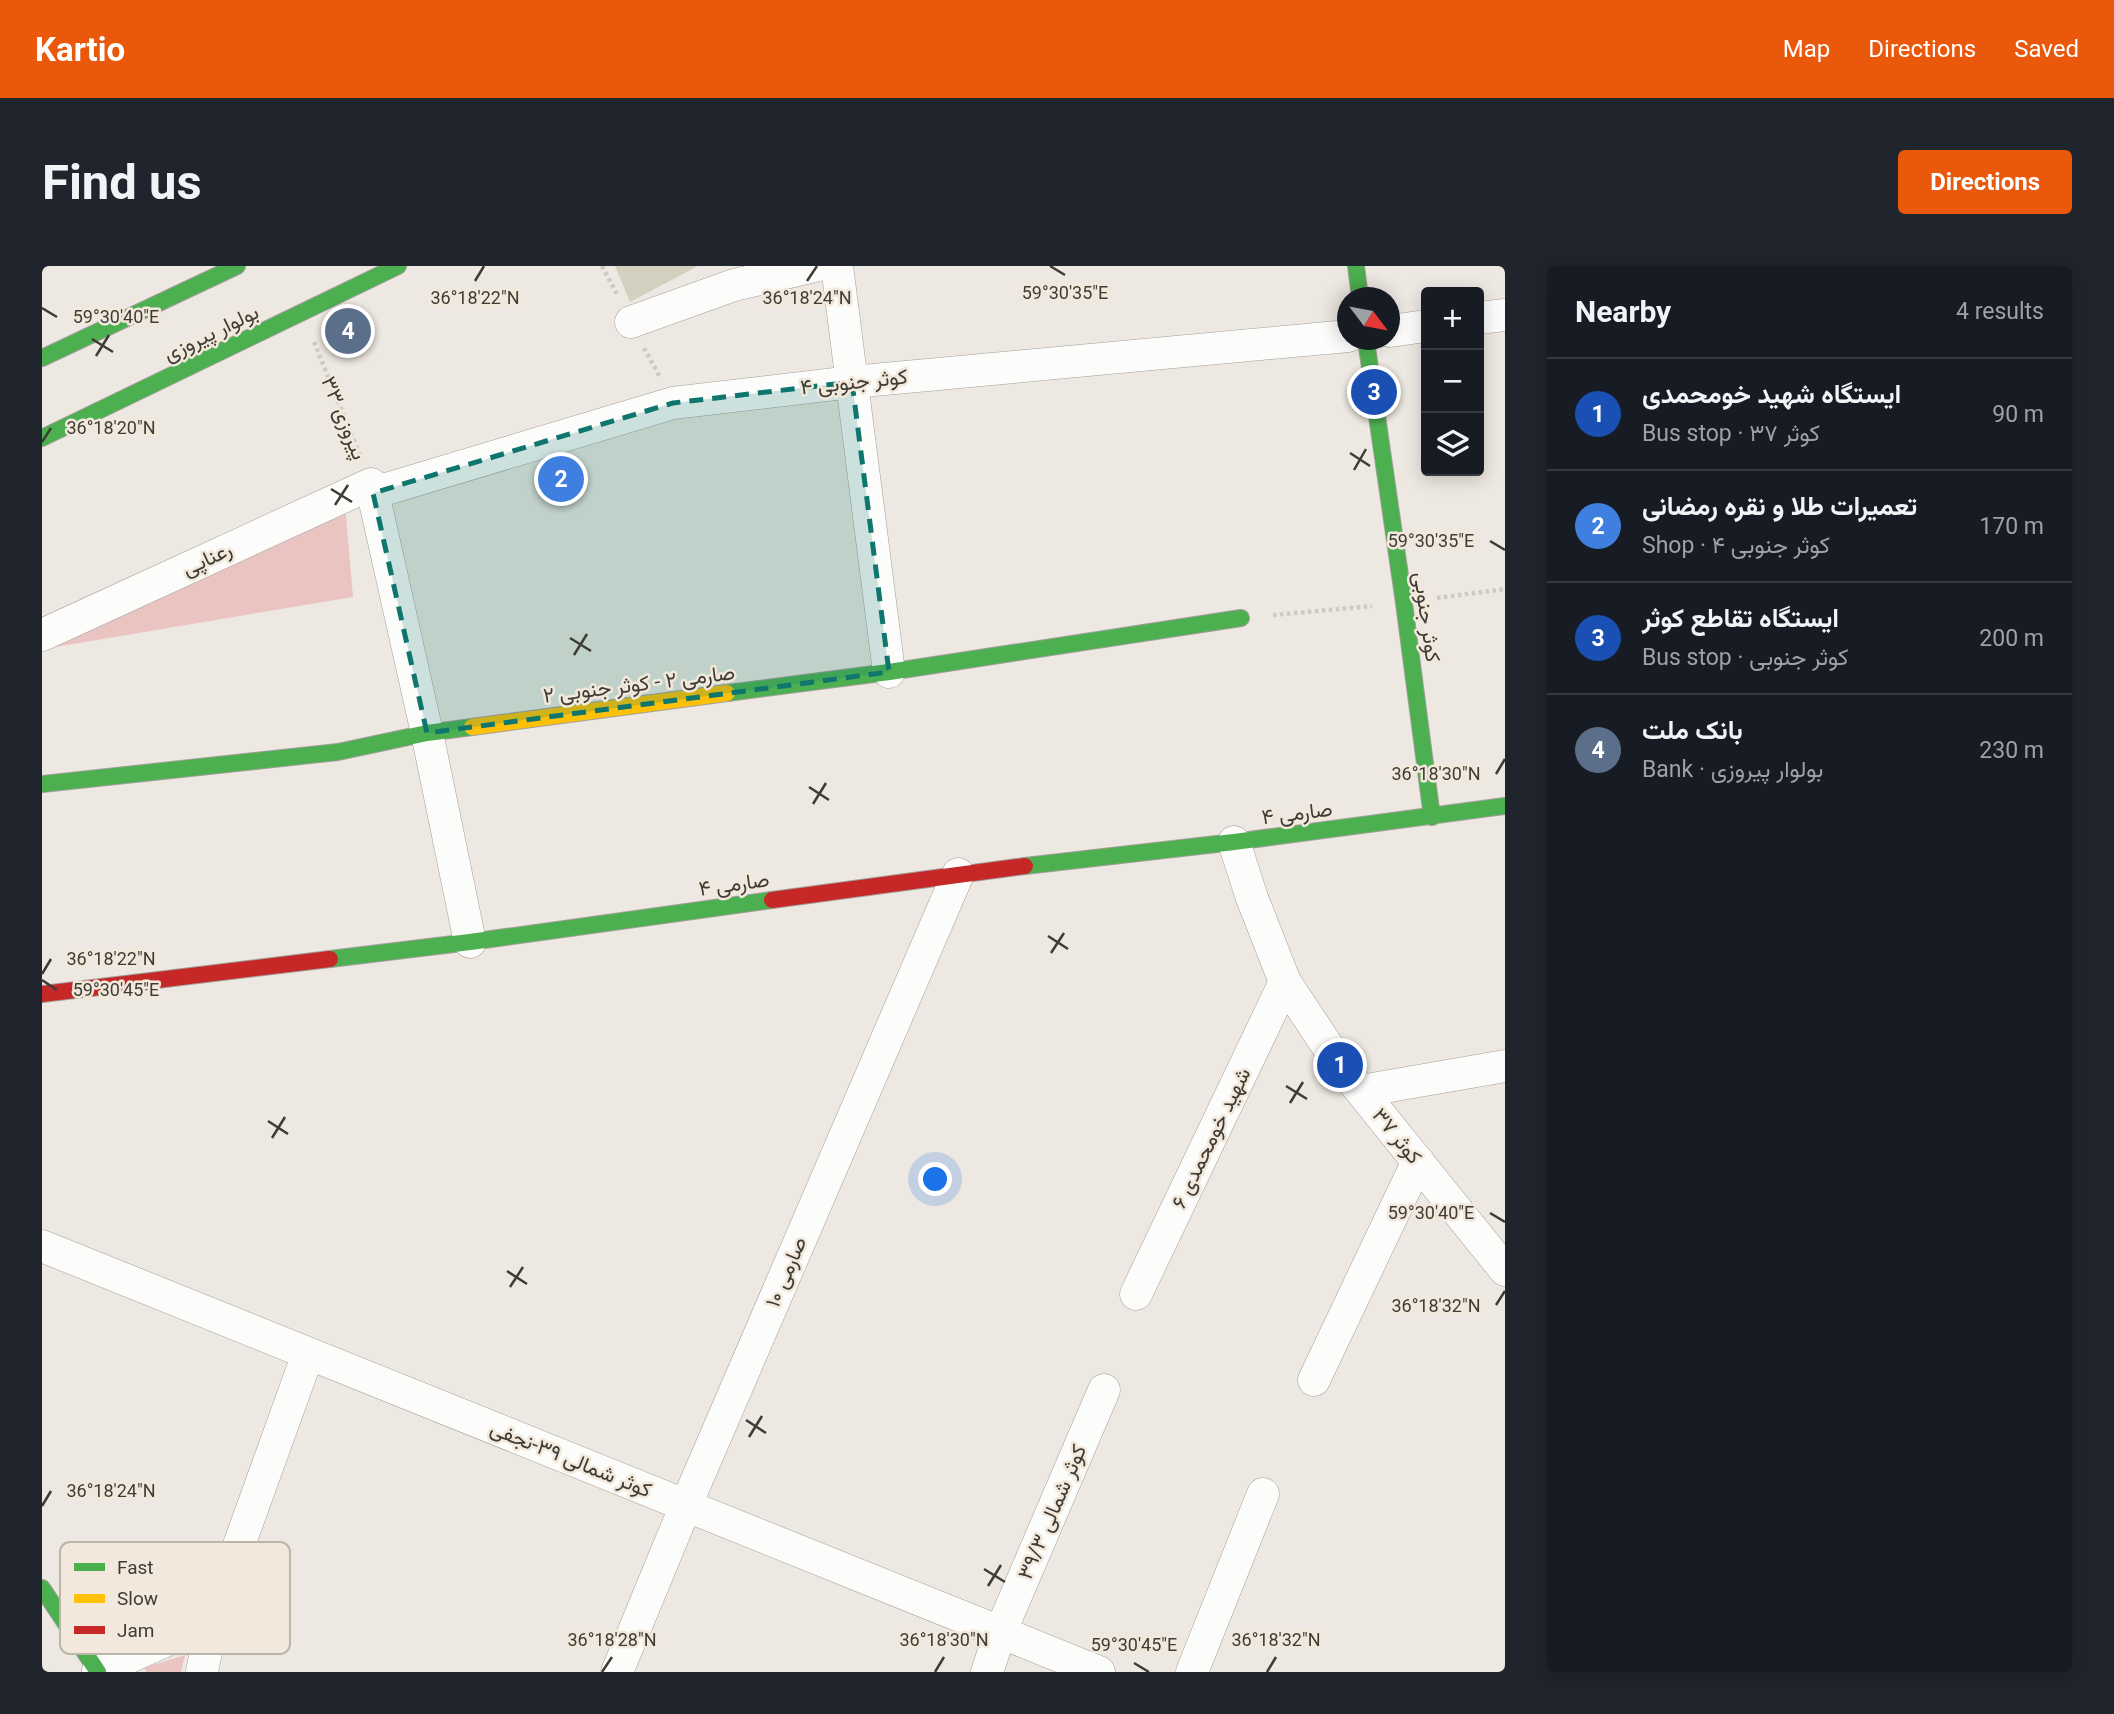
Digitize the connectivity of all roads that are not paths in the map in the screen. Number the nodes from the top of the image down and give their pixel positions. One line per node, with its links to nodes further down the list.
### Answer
1 (237, 266): 14 (street)
2 (398, 266): 16 (street, بولوار پیروزی)
3 (815, 266): 9 (street)
4 (837, 266): 15 (street)
5 (1356, 266): 6 (street)
6 (1359, 287)
7 (1505, 314): 8 (street)
8 (1484, 317)
9 (631, 322)
10 (1421, 327): 11 (street)
11 (1400, 330)
12 (1337, 338): 15 (street, کوثر جنوبی ۴)
13 (1367, 350): 24 (street, کوثر جنوبی)
14 (42, 358)
15 (852, 382): 17 (street, کوثر جنوبی ۴); 20 (street)
16 (42, 438)
17 (372, 488): 19 (street, رعناپی); 21 (street)
18 (1241, 618): 20 (street, صارمی ۲ - کوثر جنوبی ۲)
19 (42, 635)
20 (889, 673): 21 (street, صارمی ۲ - کوثر جنوبی ۲)
21 (427, 733): 22 (street, صارمی ۲ - کوثر جنوبی ۲); 27 (street)
22 (42, 784)
23 (1505, 806): 24 (street, صارمی ۴)
24 (1432, 817): 25 (street, صارمی ۴)
25 (1234, 842): 26 (street, صارمی ۴); 28 (street, کوثر ۳۷)
26 (958, 874): 27 (street, صارمی ۴); 40 (street, صارمی ۱۰)
27 (470, 942): 29 (street, صارمی ۴)
28 (1285, 982): 31 (street, کوثر ۳۷); 35 (street, شهید خومحمدی ۶)
29 (42, 994)
30 (1505, 1066): 31 (street)
31 (1361, 1091): 32 (street, کوثر ۳۷)
32 (1418, 1161): 34 (street, کوثر ۳۷); 37 (street)
33 (42, 1245): 36 (street, کوثر شمالی ۳۹-نجفی)
34 (1505, 1270)
35 (1136, 1294)
36 (308, 1354): 40 (street, کوثر شمالی ۳۹-نجفی); 41 (street)
37 (1314, 1380)
38 (1104, 1390): 44 (street, کوثر شمالی ۳۹/۳)
39 (1263, 1494): 53 (street)
40 (686, 1505): 44 (street, کوثر شمالی ۳۹-نجفی); 50 (street, صارمی ۱۰)
41 (240, 1542)
42 (42, 1588): 43 (street)
43 (60, 1615)
44 (1000, 1633): 51 (street, کوثر شمالی ۳۹/۳); 52 (street, کوثر شمالی ۳۹-نجفی)
45 (86, 1654): 48 (street)
46 (137, 1654): 48 (street)
47 (205, 1654): 49 (street)
48 (98, 1672)
49 (202, 1672)
50 (617, 1672)
51 (987, 1672)
52 (1100, 1672)
53 (1192, 1672)

